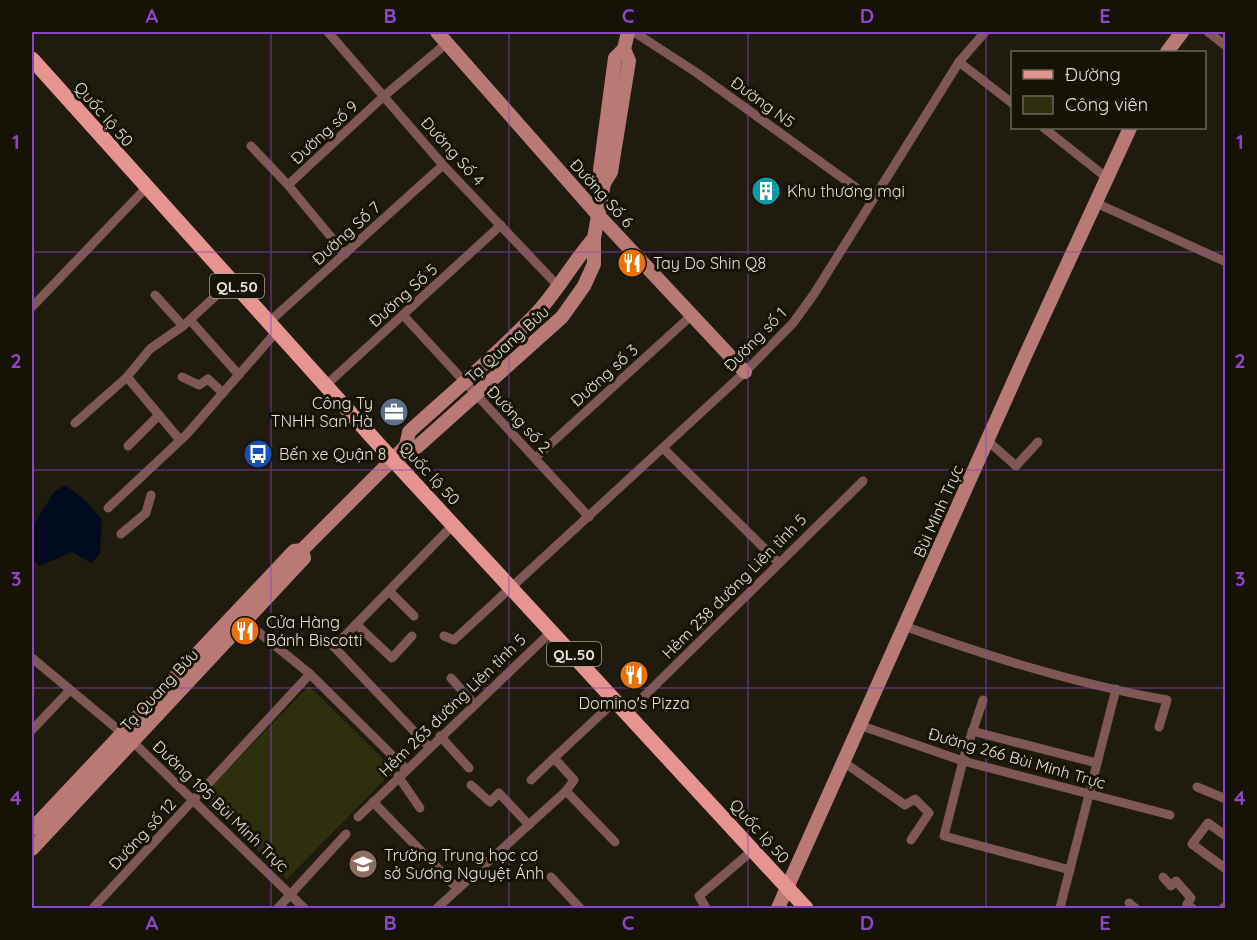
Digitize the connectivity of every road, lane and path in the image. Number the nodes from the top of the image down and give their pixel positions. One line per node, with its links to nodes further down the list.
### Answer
1 (328, 32): 13 (street, Đường Số 4)
2 (437, 32): 8 (street, Đường Số 6)
3 (628, 32): 24 (street, Tạ Quang Bửu)
4 (634, 32): 22 (street, Đường N5)
5 (985, 32): 12 (street, Đường số 1)
6 (1182, 32): 10 (street)
7 (1208, 32): 9 (street)
8 (447, 43): 13 (street, Đường số 9); 24 (street, Đường Số 6)
9 (1226, 46)
10 (1168, 51)
11 (32, 60): 21 (main road, Quốc lộ 50 / QL.50)
12 (959, 62): 14 (street); 22 (street, Đường số 1)
13 (384, 96): 18 (street, Đường Số 4); 20 (street, Đường số 9)
14 (1011, 102)
15 (1045, 129): 19 (street)
16 (1130, 129): 19 (street, Bùi Minh Trực)
17 (251, 146): 20 (street)
18 (443, 165): 25 (street, Đường Số 4); 27 (street, Đường Số 7)
19 (1107, 178): 23 (street, Bùi Minh Trực)
20 (288, 185): 27 (street, Đường số 9)
21 (146, 188): 29 (main road, Quốc lộ 50 / QL.50); 32 (street)
22 (873, 200): 37 (street, Đường số 1)
23 (1096, 203): 28 (street); 48 (street, Bùi Minh Trực)
24 (599, 216): 26 (street, Tạ Quang Bửu); 33 (street, Đường Số 6)
25 (501, 225): 30 (street, Đường Số 4); 34 (street, Đường Số 5)
26 (594, 238): 30 (street, Tạ Quang Bửu); 44 (street, Tạ Quang Bửu)
27 (345, 254): 36 (street, Đường Số 7)
28 (1226, 262)
29 (232, 281): 35 (street); 36 (main road, Quốc lộ 50 / QL.50)
30 (559, 287): 41 (street, Tạ Quang Bửu)
31 (155, 295): 35 (street)
32 (32, 308)
33 (693, 314): 37 (street, Đường Số 6); 53 (street, Đường số 3)
34 (403, 315): 41 (street, Đường số 2); 42 (street, Đường Số 5)
35 (186, 323): 38 (street); 39 (street)
36 (273, 327): 38 (street, Đường Số 7); 42 (main road, Quốc lộ 50 / QL.50)
37 (746, 372): 52 (street, Đường số 1)
38 (239, 375): 43 (street, Đường Số 7)
39 (127, 377): 45 (street); 46 (street)
40 (182, 377): 43 (street)
41 (464, 382): 44 (street, Đường số 2); 51 (street, Tạ Quang Bửu)
42 (325, 386): 54 (main road, Quốc lộ 50 / QL.50)
43 (223, 393): 47 (street, Đường Số 7)
44 (476, 394): 51 (street, Tạ Quang Bửu); 53 (street, Đường số 2)
45 (159, 415): 47 (street); 50 (street)
46 (75, 423)
47 (180, 440): 57 (street, Đường Số 7)
48 (988, 441): 49 (street); 68 (street, Bùi Minh Trực)
49 (1038, 442)
50 (128, 446)
51 (406, 446): 54 (street, Tạ Quang Bửu)
52 (663, 448): 58 (street, Đường số 1); 62 (street)
53 (535, 458): 58 (street, Đường số 2)
54 (393, 460): 59 (main road, Quốc lộ 50 / QL.50); 61 (street, Tạ Quang Bửu)
55 (863, 481): 62 (street, Hẻm 238 đường Liên tỉnh 5)
56 (151, 495): 60 (street)
57 (108, 508)
58 (589, 517): 63 (street, Đường số 1)
59 (453, 525): 63 (main road, Quốc lộ 50 / QL.50); 64 (street)
60 (121, 534)
61 (302, 550): 66 (street, Tạ Quang Bửu); 86 (street, Tạ Quang Bửu)
62 (779, 563): 80 (street, Hẻm 238 đường Liên tỉnh 5)
63 (511, 587): 69 (main road, Quốc lộ 50 / QL.50); 71 (street, Đường số 1)
64 (389, 591): 65 (street); 67 (street)
65 (414, 616)
66 (246, 622): 73 (street); 86 (street, Tạ Quang Bửu)
67 (356, 624): 70 (street); 87 (street)
68 (904, 626): 75 (street); 81 (street, Bùi Minh Trực)
69 (552, 631): 77 (main road, Quốc lộ 50 / QL.50); 79 (street, Hẻm 263 đường Liên tỉnh 5)
70 (412, 636)
71 (444, 636)
72 (32, 658): 76 (street, Đường 195 Bùi Minh Trực)
73 (310, 674): 93 (street); 100 (street, Đường số 12)
74 (451, 678): 79 (street)
75 (1116, 690): 82 (street); 91 (street)
76 (69, 691): 83 (street); 86 (street, Đường 195 Bùi Minh Trực)
77 (616, 700): 80 (main road, Quốc lộ 50 / QL.50); 88 (street)
78 (983, 700): 84 (street)
79 (474, 704): 85 (street, Hẻm 263 đường Liên tỉnh 5)
80 (628, 712): 113 (main road, Quốc lộ 50 / QL.50)
81 (859, 725): 89 (street, Bùi Minh Trực); 90 (street, Đường 266 Bùi Minh Trực)
82 (1159, 727)
83 (32, 730)
84 (972, 731): 90 (street); 91 (street, Đường 266 Bùi Minh Trực)
85 (440, 736): 87 (street, Hẻm 263 đường Liên tỉnh 5); 92 (street)
86 (128, 738): 100 (street, Đường 195 Bùi Minh Trực); 106 (street, Tạ Quang Bửu); 112 (street, Tạ Quang Bửu)
87 (429, 747): 93 (street, Hẻm 263 đường Liên tỉnh 5)
88 (554, 758): 95 (street); 98 (street)
89 (842, 761): 110 (street); 118 (street, Bùi Minh Trực)
90 (963, 761): 99 (street, Đường 266 Bùi Minh Trực); 115 (street)
91 (1097, 763): 99 (street)
92 (469, 768)
93 (406, 769): 94 (street, Hẻm 263 đường Liên tỉnh 5)
94 (398, 776): 102 (street, Hẻm 263 đường Liên tỉnh 5); 103 (street)
95 (531, 780)
96 (471, 785): 107 (street)
97 (1197, 787): 101 (street)
98 (566, 791): 107 (street); 111 (street)
99 (1089, 794): 104 (street, Đường 266 Bùi Minh Trực); 115 (street)
100 (194, 800): 120 (street, Đường 195 Bùi Minh Trực); 121 (street, Đường số 12)
101 (1226, 800)
102 (373, 802): 105 (street, Hẻm 263 đường Liên tỉnh 5); 119 (street)
103 (420, 808)
104 (1170, 815)
105 (358, 817)
106 (33, 825)
107 (529, 825): 119 (street)
108 (346, 834): 120 (street)
109 (1226, 836): 114 (street)
110 (911, 840)
111 (615, 842)
112 (32, 849)
113 (753, 850): 118 (main road, Quốc lộ 50 / QL.50); 126 (street)
114 (1226, 869)
115 (1070, 870): 129 (street)
116 (551, 877): 125 (street)
117 (1163, 877): 130 (street)
118 (787, 888): 127 (street, Bùi Minh Trực); 128 (main road, Quốc lộ 50 / QL.50)
119 (458, 889): 124 (street)
120 (290, 895): 122 (street); 123 (street, Đường 195 Bùi Minh Trực)
121 (93, 909)
122 (278, 909)
123 (304, 909)
124 (437, 909)
125 (580, 909)
126 (706, 909)
127 (778, 909)
128 (806, 909)
129 (1060, 909)
130 (1192, 909)

